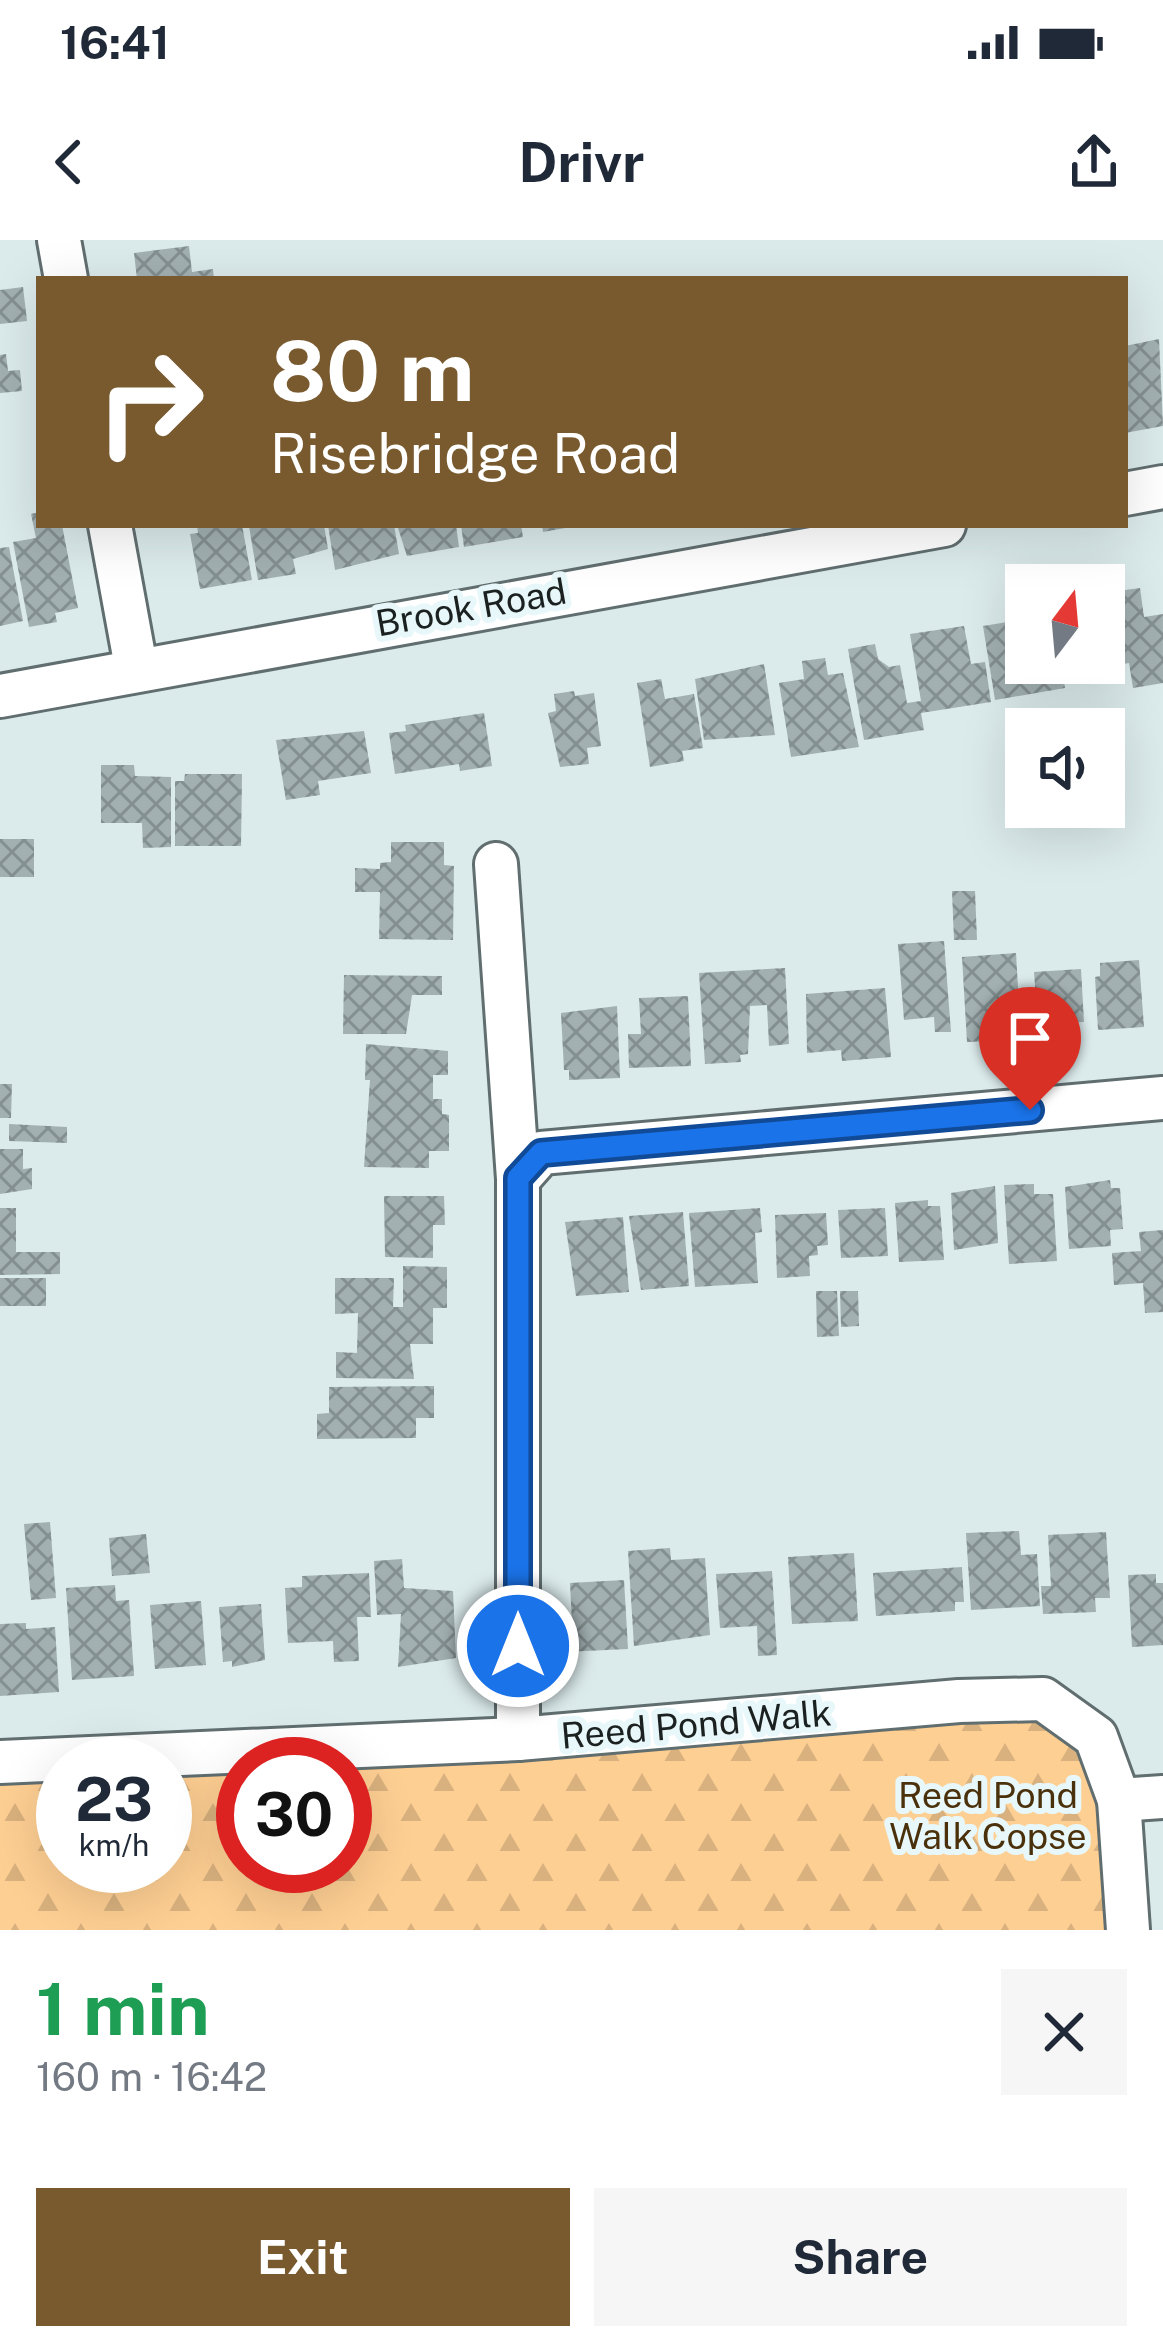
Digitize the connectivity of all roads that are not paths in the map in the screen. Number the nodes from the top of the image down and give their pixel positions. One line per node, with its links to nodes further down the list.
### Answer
1 (58, 240): 2 (street)
2 (65, 276)
3 (1163, 488): 4 (street)
4 (1128, 494)
5 (111, 528): 7 (street)
6 (927, 528): 7 (street, Brook Road)
7 (136, 667): 8 (street, Brook Road)
8 (0, 696)
9 (496, 864): 11 (street)
10 (1163, 1098): 11 (street)
11 (518, 1178): 12 (street)
12 (518, 1739): 13 (street, Reed Pond Walk); 15 (street, Reed Pond Walk)
13 (0, 1762)
14 (1163, 1797): 15 (street)
15 (1119, 1800): 16 (street, Reed Pond Walk)
16 (1128, 1930)

